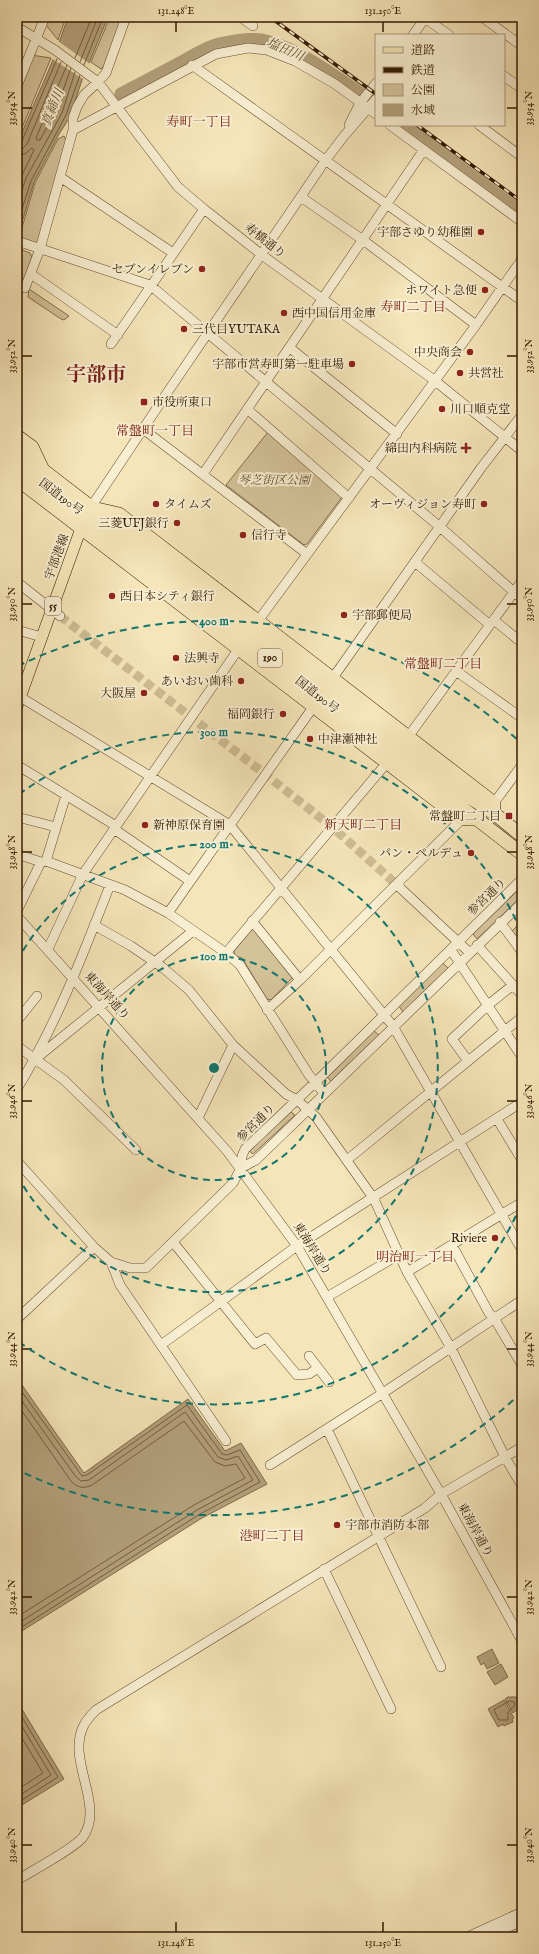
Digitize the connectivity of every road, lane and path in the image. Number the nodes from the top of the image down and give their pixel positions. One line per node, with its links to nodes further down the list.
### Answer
1 (45, 17): 10 (street)
2 (126, 17): 14 (street)
3 (240, 17): 6 (street)
4 (426, 17): 8 (street); 9 (street)
5 (482, 17): 11 (street)
6 (253, 26)
7 (17, 27): 10 (street, 寿橋通り)
8 (414, 34)
9 (448, 34)
10 (36, 39): 14 (street, 寿橋通り); 16 (street)
11 (522, 46)
12 (192, 65): 18 (street); 20 (street); 27 (street)
13 (505, 77): 17 (street)
14 (98, 82): 20 (street, 寿橋通り); 23 (street)
15 (375, 83): 18 (street)
16 (17, 86)
17 (522, 89)
18 (363, 99): 19 (street); 24 (street)
19 (373, 105): 24 (street)
20 (116, 106): 23 (street); 31 (street, 寿橋通り)
21 (391, 126): 25 (street)
22 (480, 126): 26 (street)
23 (73, 130): 28 (street)
24 (344, 136): 27 (street)
25 (423, 151): 30 (street); 32 (street)
26 (522, 157)
27 (326, 162): 29 (street); 30 (street)
28 (60, 177): 35 (street); 36 (street)
29 (301, 197): 33 (street); 37 (street)
30 (388, 204): 33 (street); 41 (street)
31 (204, 209): 36 (street); 37 (street, 寿橋通り)
32 (522, 222)
33 (363, 240): 43 (street); 45 (street)
34 (18, 242): 35 (street)
35 (40, 249): 39 (street); 40 (street)
36 (173, 253): 40 (street)
37 (262, 255): 43 (street, 寿橋通り); 46 (street)
38 (522, 259): 41 (street)
39 (31, 274): 42 (street); 47 (street)
40 (150, 285): 46 (street); 47 (street)
41 (502, 286): 44 (street); 45 (street)
42 (26, 288)
43 (322, 298): 49 (street); 50 (street, 寿橋通り)
44 (522, 301)
45 (476, 325): 50 (street)
46 (208, 333): 51 (street); 54 (street)
47 (118, 335): 48 (street)
48 (111, 344)
49 (290, 348): 51 (street); 55 (street)
50 (434, 380): 55 (street); 57 (street, 寿橋通り)
51 (266, 381): 52 (street); 61 (street)
52 (247, 409): 63 (street); 65 (street)
53 (522, 415): 57 (street)
54 (143, 429): 63 (street); 66 (street)
55 (396, 434): 61 (street)
56 (17, 436): 62 (highway)
57 (505, 437): 59 (street, 寿橋通り); 67 (street)
58 (17, 450): 62 (highway, 国道190号 / 190)
59 (522, 451)
60 (17, 463): 66 (highway, 国道190号 / 190)
61 (370, 469): 65 (street); 67 (street)
62 (43, 470): 66 (highway, 国道190号 / 190)
63 (203, 474): 68 (street)
64 (17, 479): 66 (highway)
65 (349, 498): 68 (street)
66 (86, 517): 74 (main road, 宇部港線 / 55); 77 (highway, 国道190号 / 190); 77 (highway)
67 (440, 527): 69 (street); 72 (street)
68 (307, 554): 77 (street)
69 (415, 562): 75 (street); 81 (street)
70 (522, 581): 72 (street)
71 (17, 582): 74 (street)
72 (514, 592): 73 (street); 75 (street)
73 (522, 599)
74 (56, 613): 78 (main road, 宇部港線 / 55)
75 (492, 622): 79 (street); 80 (street)
76 (17, 630): 78 (street)
77 (249, 635): 81 (highway, 国道190号 / 190); 81 (highway); 87 (street)
78 (42, 637): 82 (main road, 宇部港線 / 55)
79 (522, 643)
80 (456, 671): 83 (street); 84 (street)
81 (323, 693): 84 (highway, 国道190号 / 190); 84 (highway); 92 (street)
82 (18, 699): 87 (street)
83 (522, 718)
84 (397, 750): 89 (highway); 89 (highway, 国道190号 / 190); 90 (highway, 国道190号 / 190); 104 (street)
85 (17, 764): 88 (street)
86 (522, 764): 89 (street)
87 (151, 776): 92 (street); 94 (street)
88 (66, 794): 93 (street); 94 (street)
89 (494, 809): 95 (highway, 国道190号 / 190)
90 (462, 813): 97 (highway, 国道190号 / 190); 103 (street)
91 (17, 817): 93 (street)
92 (230, 825): 101 (street); 104 (street)
93 (56, 826): 98 (street)
94 (115, 827): 99 (street); 101 (street)
95 (522, 836)
96 (17, 854): 98 (street)
97 (522, 854)
98 (44, 861): 99 (street); 106 (street)
99 (83, 874): 102 (street); 115 (street)
100 (522, 879): 113 (street, 参宮通り)
101 (190, 882): 107 (street)
102 (110, 885): 107 (street); 111 (street)
103 (397, 885): 113 (street); 116 (street)
104 (281, 887): 109 (street); 116 (street)
105 (522, 903): 110 (street)
106 (17, 911)
107 (168, 912): 112 (street)
108 (17, 916): 115 (street, 東海岸通り)
109 (252, 921): 119 (street); 124 (street)
110 (500, 922): 114 (street); 118 (street)
111 (94, 925): 121 (street); 123 (street)
112 (193, 931): 119 (street); 121 (street)
113 (459, 941): 117 (street, 参宮通り); 120 (street)
114 (477, 945): 120 (street); 125 (street)
115 (48, 949): 123 (street, 東海岸通り)
116 (331, 949): 124 (street); 131 (street)
117 (451, 950): 122 (street); 131 (street, 参宮通り)
118 (522, 952)
119 (226, 953): 130 (street)
120 (470, 953): 122 (street)
121 (154, 963): 129 (street); 136 (street)
122 (460, 963): 128 (street); 134 (street)
123 (74, 978): 129 (street, 東海岸通り); 139 (street)
124 (300, 980): 130 (street)
125 (512, 985): 126 (street); 128 (street)
126 (522, 995)
127 (37, 996): 133 (street)
128 (488, 1005): 135 (street); 140 (street)
129 (100, 1007): 139 (street); 148 (street, 東海岸通り)
130 (267, 1010): 141 (street)
131 (384, 1015): 134 (street); 141 (street, 参宮通り)
132 (522, 1017): 135 (street)
133 (17, 1021)
134 (393, 1026): 143 (street); 144 (street)
135 (505, 1031): 138 (street); 140 (street)
136 (233, 1045): 145 (street); 148 (street)
137 (17, 1046): 139 (street)
138 (522, 1057)
139 (36, 1058): 142 (street); 151 (street)
140 (468, 1061): 143 (street)
141 (315, 1083): 144 (street); 145 (street, 参宮通り)
142 (17, 1089)
143 (430, 1092): 150 (street); 152 (street)
144 (324, 1093): 147 (street)
145 (297, 1100): 147 (street); 155 (street, 参宮通り)
146 (522, 1102): 149 (street)
147 (308, 1110): 152 (street); 155 (street)
148 (198, 1118): 155 (street, 東海岸通り)
149 (497, 1119): 150 (street); 153 (street)
150 (460, 1144): 156 (street); 158 (street)
151 (136, 1150)
152 (347, 1160): 156 (street)
153 (522, 1160)
154 (17, 1161): 162 (street)
155 (241, 1168): 159 (street); 161 (street, 東海岸通り)
156 (374, 1199): 161 (street); 164 (street)
157 (522, 1202): 158 (street)
158 (502, 1216): 160 (street); 163 (street)
159 (173, 1242): 165 (street); 169 (street)
160 (452, 1245): 166 (street); 170 (street)
161 (297, 1246): 167 (street, 東海岸通り); 169 (street)
162 (94, 1247): 165 (street); 171 (street)
163 (522, 1250)
164 (400, 1254): 166 (street); 167 (street)
165 (111, 1262): 172 (street)
166 (408, 1272): 173 (street)
167 (327, 1297): 178 (street, 東海岸通り)
168 (522, 1300): 170 (street)
169 (222, 1302): 172 (street); 176 (street)
170 (494, 1318): 173 (street); 175 (street)
171 (17, 1319)
172 (161, 1345): 180 (street)
173 (451, 1348): 178 (street); 182 (street)
174 (309, 1356): 176 (street)
175 (522, 1365)
176 (318, 1368): 177 (street)
177 (329, 1382)
178 (383, 1393): 179 (street); 185 (street, 東海岸通り)
179 (327, 1429): 183 (street); 186 (street)
180 (226, 1441)
181 (522, 1447): 182 (street)
182 (505, 1457): 184 (street); 185 (street)
183 (270, 1465)
184 (522, 1486)
185 (441, 1494): 186 (street); 188 (street, 東海岸通り)
186 (378, 1536): 187 (street); 190 (street)
187 (324, 1569): 191 (street); 192 (street)
188 (518, 1626): 189 (street, 東海岸通り)
189 (522, 1641)
190 (441, 1666)
191 (391, 1709)
192 (17, 1880)
193 (522, 1912): 195 (street)
194 (522, 1921): 196 (street)
195 (467, 1937)
196 (487, 1937)

